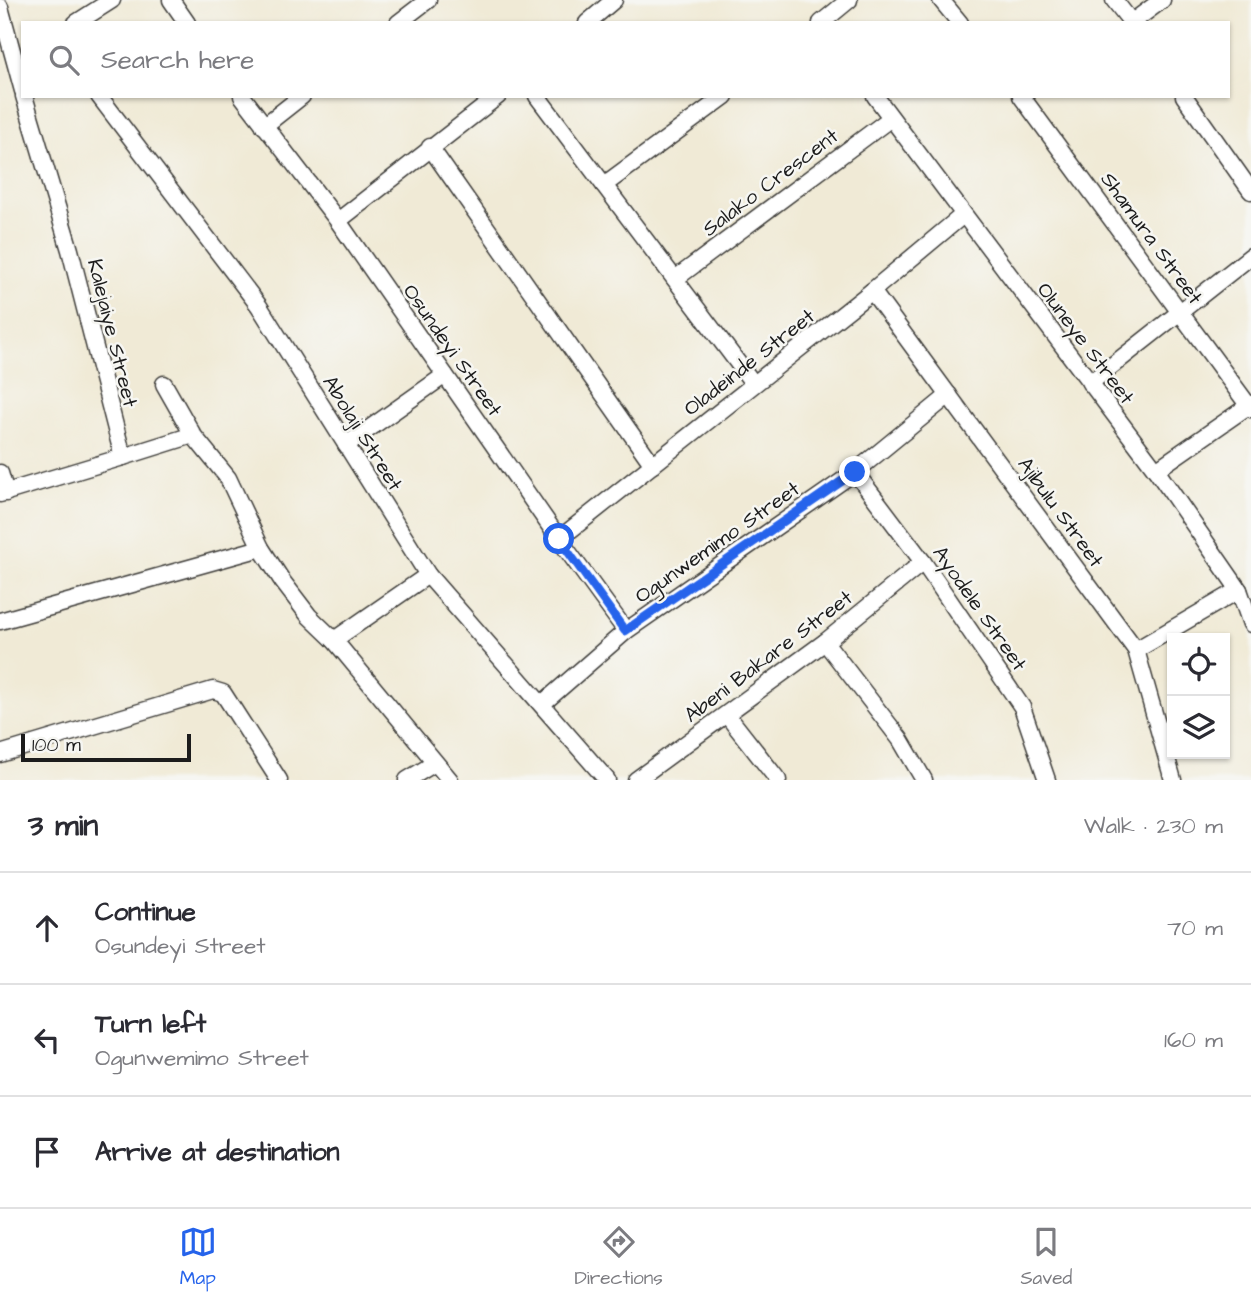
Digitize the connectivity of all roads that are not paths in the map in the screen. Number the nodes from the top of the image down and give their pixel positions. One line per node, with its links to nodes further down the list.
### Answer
1 (111, 0): 10 (street)
2 (171, 0): 11 (street)
3 (428, 0): 12 (street)
4 (614, 0): 13 (street)
5 (849, 0): 14 (street)
6 (941, 0): 15 (street)
7 (1114, 0): 16 (street)
8 (1162, 0): 17 (street)
9 (0, 7): 18 (street, Kalejaiye Street)
10 (79, 21)
11 (186, 21)
12 (401, 21)
13 (589, 21)
14 (823, 21)
15 (958, 21)
16 (1130, 21)
17 (1134, 21)
18 (11, 50): 19 (street, Kalejaiye Street)
19 (21, 87)
20 (24, 98): 49 (street, Kalejaiye Street)
21 (101, 98): 48 (street, Abolaji Street)
22 (243, 98): 31 (street, Osundeyi Street)
23 (299, 98): 31 (street)
24 (495, 98): 32 (street)
25 (539, 98): 33 (street)
26 (722, 98): 33 (street)
27 (876, 98): 30 (street, Oluneye Street)
28 (1024, 98): 40 (street, Shamura Street)
29 (1185, 98): 34 (street)
30 (891, 118): 35 (street, Oluneye Street); 38 (street, Salako Crescent)
31 (264, 126): 36 (street, Osundeyi Street)
32 (430, 147): 36 (street); 50 (street)
33 (604, 185): 38 (street)
34 (1251, 191)
35 (963, 215): 39 (street, Oladeinde Street); 43 (street, Oluneye Street)
36 (338, 221): 41 (street, Osundeyi Street)
37 (1251, 256): 40 (street)
38 (675, 279): 42 (street)
39 (872, 291): 42 (street, Oladeinde Street); 45 (street, Ajibulu Street)
40 (1179, 311): 43 (street); 46 (street, Shamura Street)
41 (445, 375): 48 (street); 55 (street, Osundeyi Street)
42 (754, 383): 50 (street, Oladeinde Street)
43 (1090, 383): 51 (street, Oluneye Street)
44 (164, 384): 47 (street)
45 (949, 395): 52 (street, Ogunwemimo Street); 65 (street, Ajibulu Street)
46 (1250, 406): 51 (street)
47 (194, 435): 49 (street); 56 (street)
48 (346, 445): 58 (street, Abolaji Street)
49 (123, 457): 54 (street)
50 (653, 465): 55 (street, Oladeinde Street)
51 (1156, 470): 59 (street, Oluneye Street)
52 (855, 472): 57 (street, Ayodele Street); 62 (street, Ogunwemimo Street)
53 (0, 473): 54 (street)
54 (3, 494)
55 (559, 539): 62 (street, Osundeyi Street)
56 (261, 548): 60 (street); 63 (street)
57 (923, 562): 64 (street, Abeni Bakare Street); 78 (street, Ayodele Street)
58 (428, 575): 63 (street); 66 (street, Abolaji Street)
59 (1239, 590): 61 (street, Oluneye Street); 65 (street)
60 (0, 621)
61 (1251, 624)
62 (625, 631): 66 (street, Ogunwemimo Street)
63 (334, 640): 69 (street)
64 (825, 642): 67 (street, Abeni Bakare Street); 77 (street)
65 (1136, 650): 70 (street, Ajibulu Street)
66 (542, 704): 74 (street, Abolaji Street)
67 (727, 715): 75 (street, Abeni Bakare Street); 76 (street)
68 (0, 754): 71 (street)
69 (435, 763): 72 (street); 73 (street)
70 (1167, 779)
71 (279, 780)
72 (407, 780)
73 (450, 780)
74 (607, 780)
75 (636, 780)
76 (778, 780)
77 (923, 780)
78 (1047, 780)

